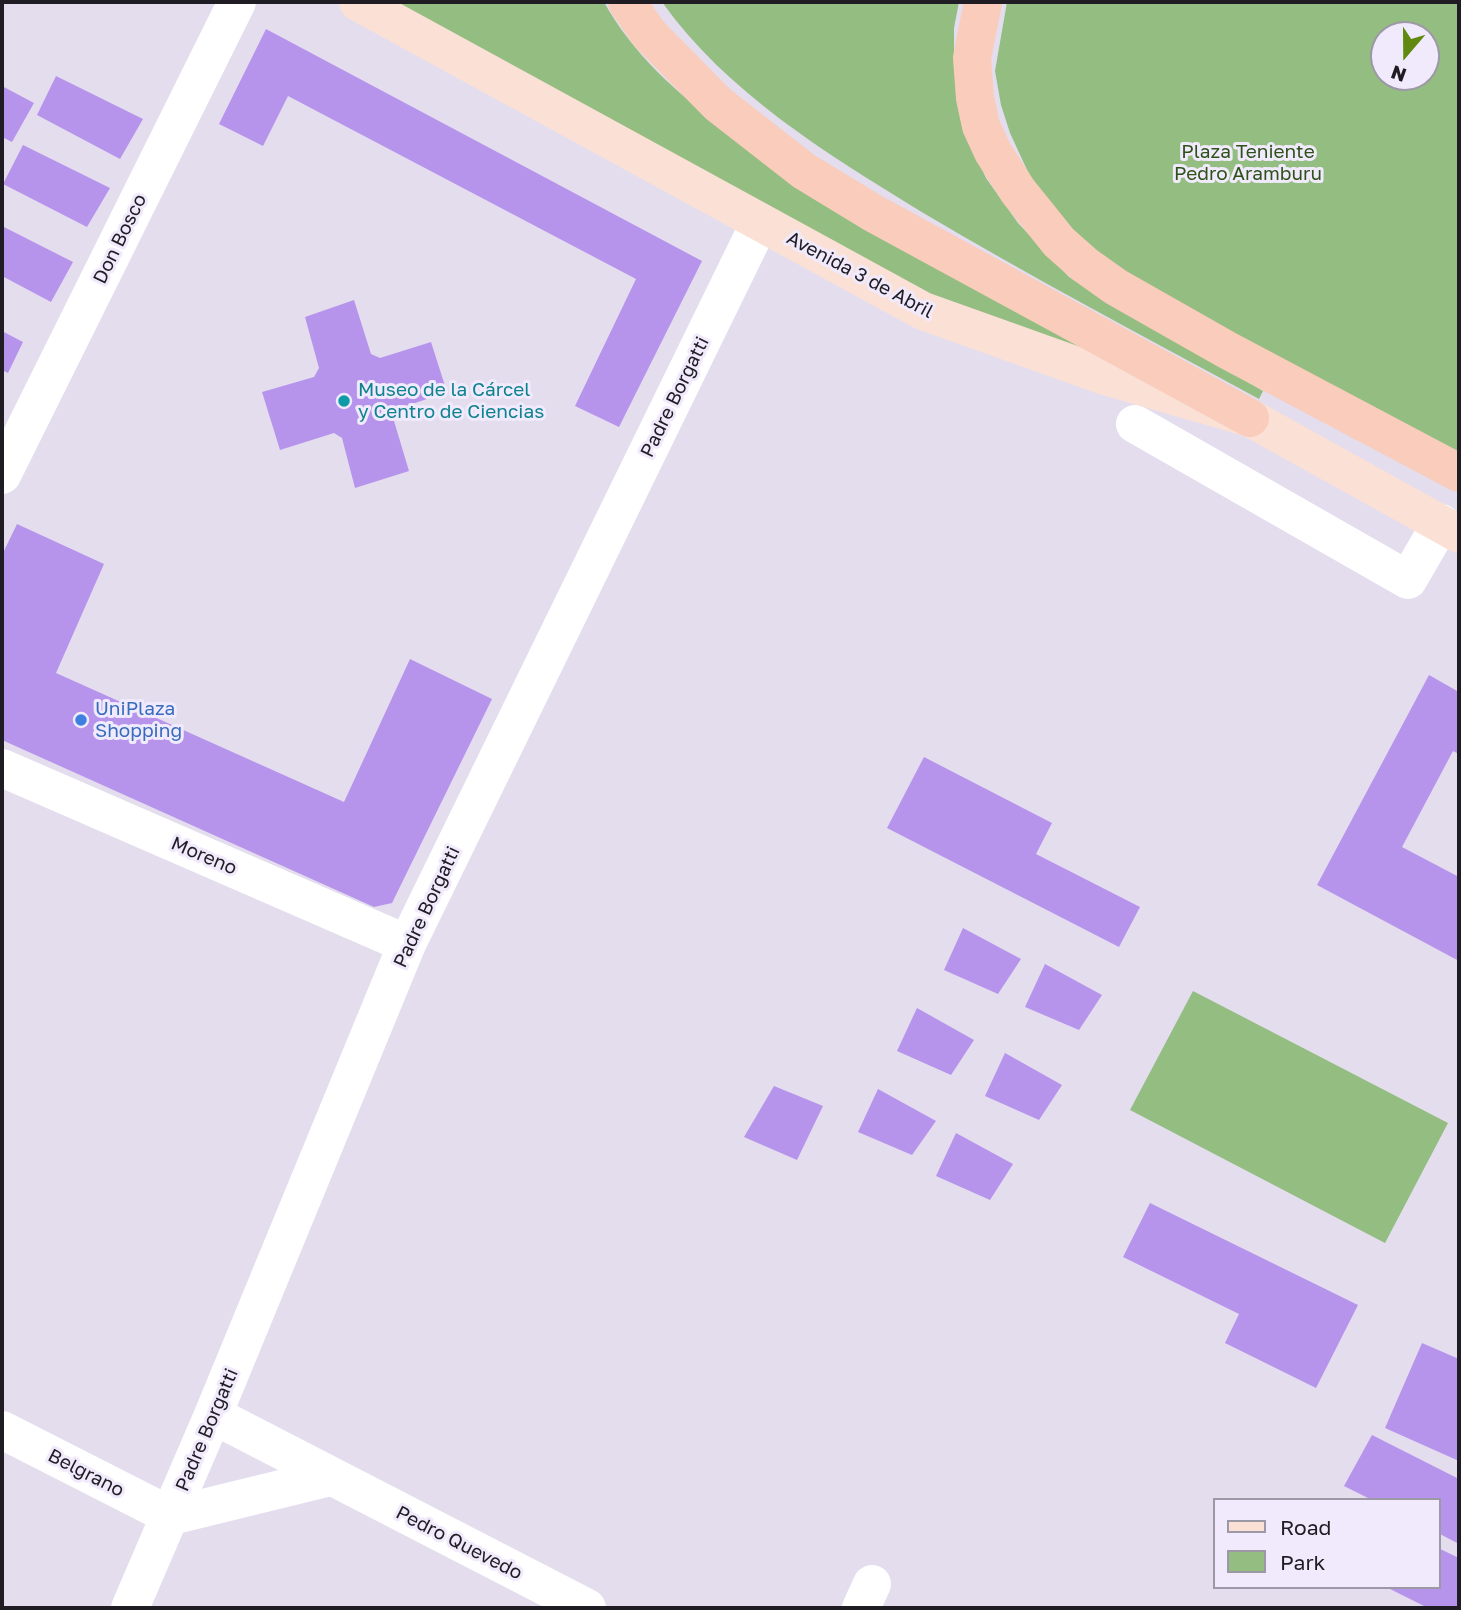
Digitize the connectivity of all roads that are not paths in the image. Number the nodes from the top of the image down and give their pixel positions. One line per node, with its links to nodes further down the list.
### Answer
1 (237, 2): 8 (street, Don Bosco)
2 (358, 2): 5 (main road, Avenida 3 de Abril)
3 (627, 2): 6 (highway)
4 (983, 2): 9 (highway)
5 (760, 222): 6 (main road, Avenida 3 de Abril); 12 (street, Padre Borgatti)
6 (1250, 418): 10 (main road, Avenida 3 de Abril)
7 (1135, 424): 10 (street)
8 (3, 470)
9 (1459, 473)
10 (1450, 528)
11 (2, 768): 12 (street, Moreno)
12 (407, 944): 13 (street, Padre Borgatti)
13 (213, 1415): 15 (street, Pedro Quevedo); 16 (street, Padre Borgatti)
14 (2, 1430): 16 (street, Belgrano)
15 (330, 1477): 16 (street); 18 (street, Pedro Quevedo)
16 (171, 1516): 17 (street, Padre Borgatti)
17 (130, 1608)
18 (587, 1608)

